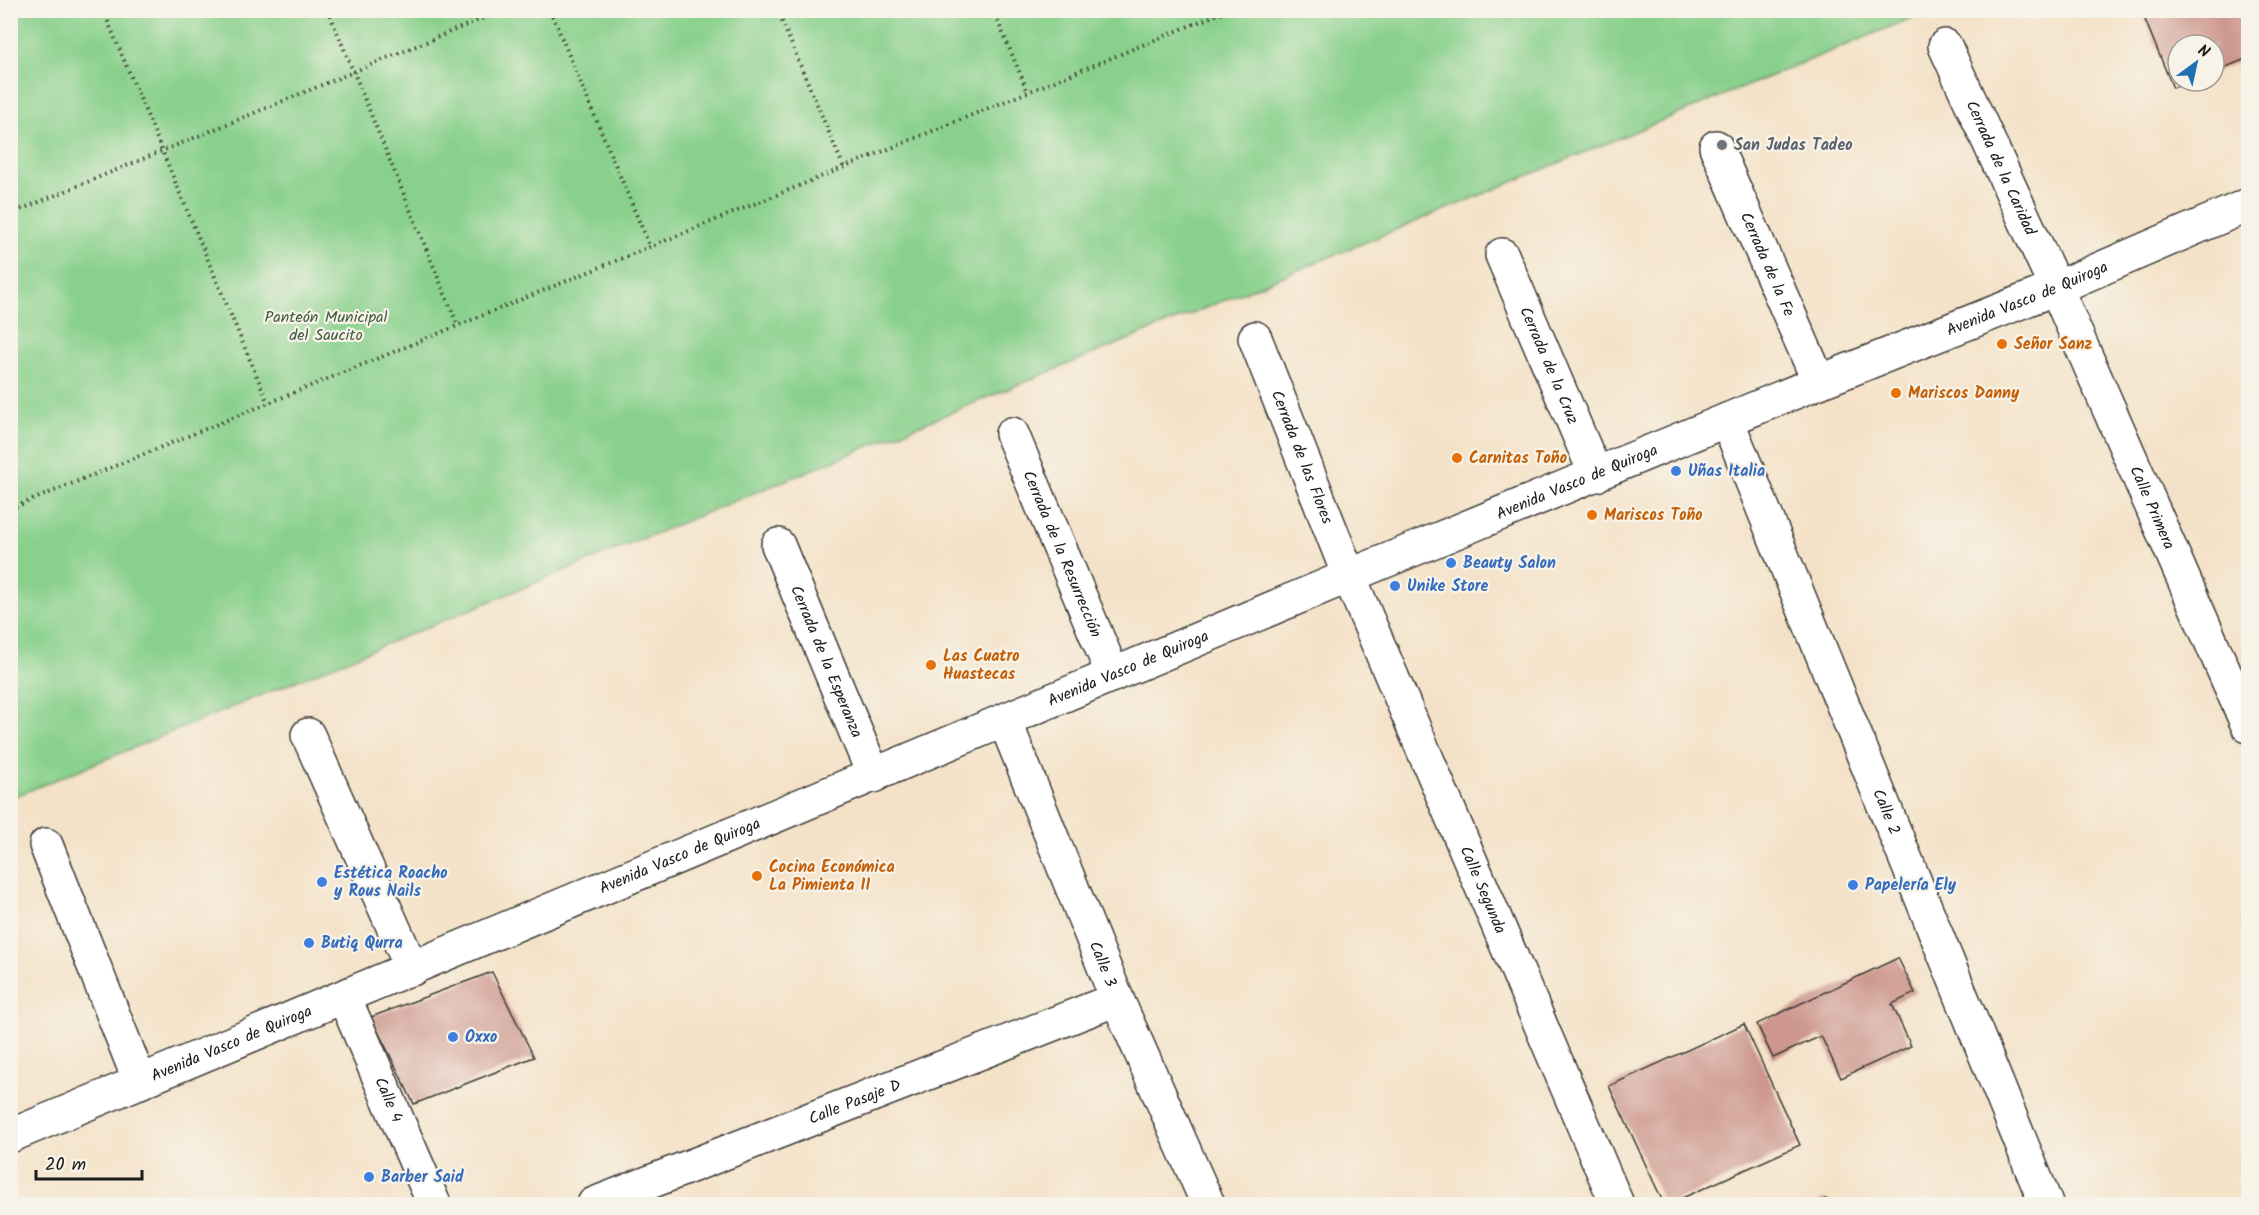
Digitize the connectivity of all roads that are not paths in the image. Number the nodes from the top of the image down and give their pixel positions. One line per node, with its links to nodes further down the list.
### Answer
1 (1945, 45): 5 (street, Cerrada de la Caridad)
2 (1716, 147): 7 (street, Cerrada de la Fe)
3 (2248, 205): 5 (street, Avenida Vasco de Quiroga)
4 (1502, 255): 10 (street, Cerrada de la Cruz)
5 (2056, 288): 7 (street, Avenida Vasco de Quiroga); 15 (street, Calle Primera)
6 (1255, 338): 12 (street, Cerrada de las Flores)
7 (1819, 382): 8 (street, Avenida Vasco de Quiroga)
8 (1727, 420): 10 (street, Avenida Vasco de Quiroga); 28 (street, Calle 2)
9 (1012, 434): 13 (street, Cerrada de la Resurrección)
10 (1596, 474): 12 (street, Avenida Vasco de Quiroga)
11 (778, 545): 17 (street, Cerrada de la Esperanza)
12 (1349, 576): 13 (street, Avenida Vasco de Quiroga); 27 (street, Calle Segunda)
13 (1113, 675): 14 (street, Avenida Vasco de Quiroga)
14 (1005, 721): 17 (street, Avenida Vasco de Quiroga); 21 (street, Calle 3)
15 (2248, 726)
16 (308, 735): 19 (street)
17 (874, 776): 19 (street, Avenida Vasco de Quiroga)
18 (46, 845): 22 (street)
19 (412, 969): 20 (street, Avenida Vasco de Quiroga)
20 (344, 997): 22 (street, Avenida Vasco de Quiroga); 24 (street, Calle 4)
21 (1117, 999): 25 (street, Calle Pasaje D); 26 (street, Calle 3)
22 (140, 1082): 23 (street, Avenida Vasco de Quiroga)
23 (10, 1136)
24 (434, 1204)
25 (594, 1204)
26 (1208, 1204)
27 (1617, 1204)
28 (2046, 1204)

